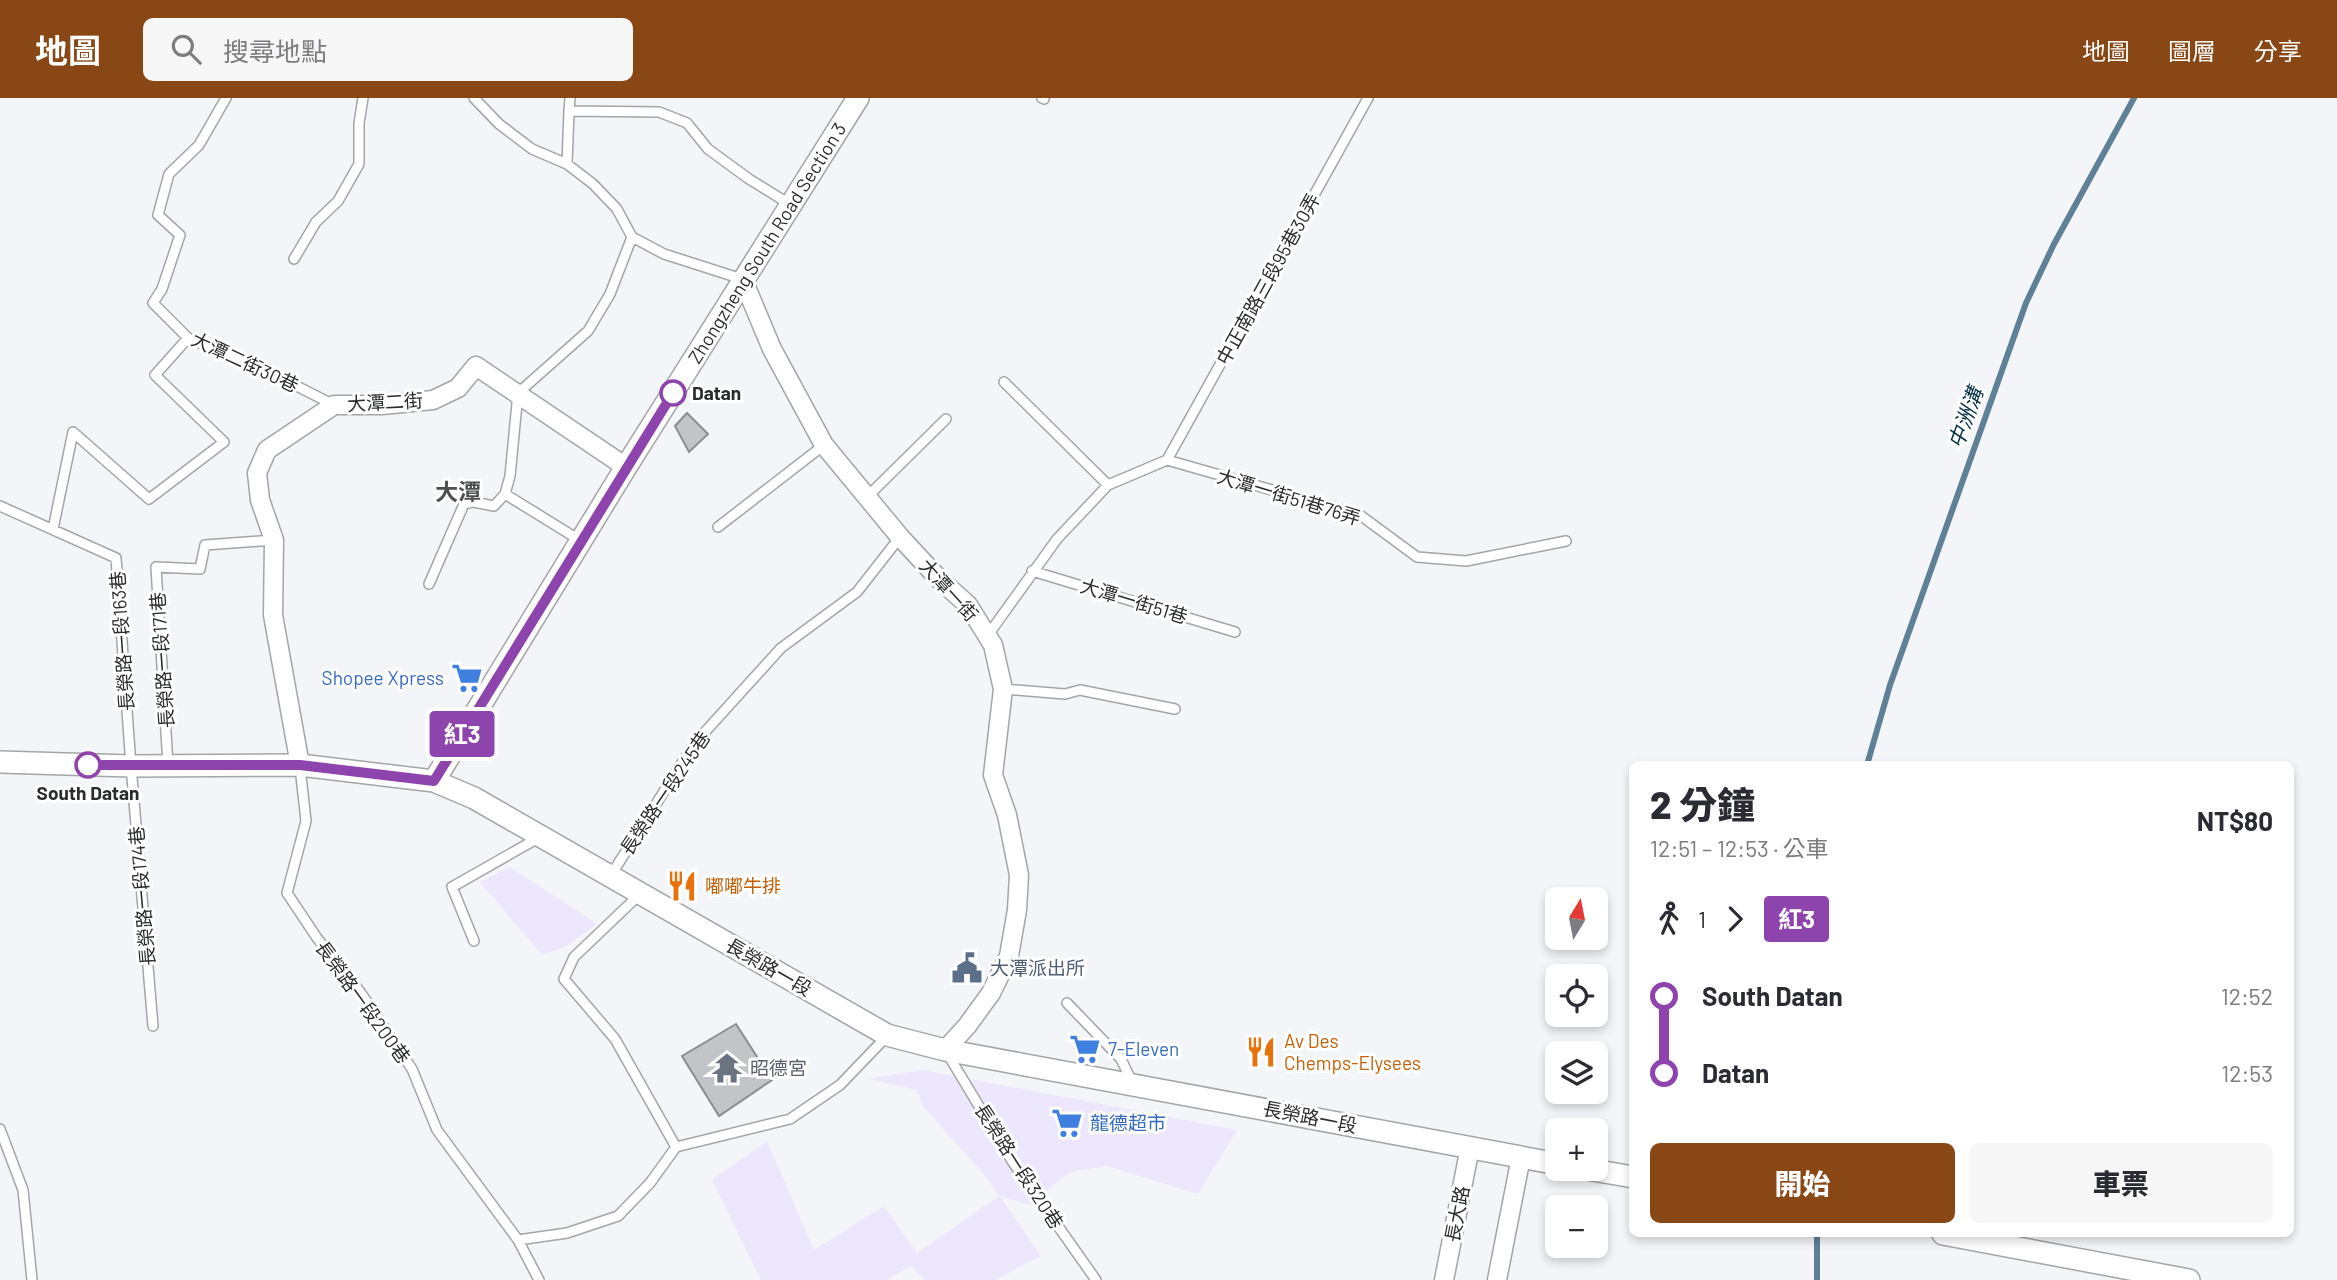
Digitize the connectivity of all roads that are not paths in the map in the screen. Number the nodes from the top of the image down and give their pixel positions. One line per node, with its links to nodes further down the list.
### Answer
1 (226, 98): 13 (lane, 大潭二街30巷)
2 (363, 98): 11 (lane)
3 (474, 98): 8 (lane)
4 (570, 98): 7 (lane)
5 (858, 98): 9 (street, Zhongzheng South Road Section 3)
6 (1368, 98): 19 (lane, 中正南路三段95巷30弄)
7 (569, 111): 8 (lane); 9 (lane)
8 (566, 164): 10 (lane)
9 (791, 205): 12 (street, Zhongzheng South Road Section 3)
10 (632, 237): 12 (lane); 15 (lane)
11 (294, 260)
12 (743, 280): 18 (street, 大潭一街); 20 (street, Zhongzheng South Road Section 3)
13 (188, 338): 16 (lane, 大潭二街30巷); 26 (lane)
14 (1004, 382): 21 (lane)
15 (518, 393): 16 (street, 大潭二街); 20 (street, 大潭二街); 22 (lane)
16 (334, 404): 28 (street, 大潭二街)
17 (946, 419): 23 (lane)
18 (824, 445): 23 (street, 大潭一街); 25 (lane)
19 (1167, 460): 21 (lane); 30 (lane, 大潭一街51巷76弄)
20 (626, 467): 29 (street, Zhongzheng South Road Section 3)
21 (1108, 485): 31 (lane)
22 (505, 494): 29 (lane); 32 (lane)
23 (867, 496): 27 (street, 大潭一街)
24 (0, 506): 26 (lane, 長榮路一段163巷)
25 (718, 527)
26 (53, 529): 40 (lane, 長榮路一段163巷)
27 (900, 537): 34 (street, 大潭一街); 43 (lane, 長榮路一段245巷)
28 (274, 540): 38 (lane, 長榮路一段171巷); 39 (street, 大潭二街)
29 (581, 541): 41 (street, Zhongzheng South Road Section 3)
30 (1566, 541)
31 (1032, 571): 33 (lane, 大潭一街51巷); 34 (lane)
32 (429, 584)
33 (1236, 632)
34 (987, 636): 35 (street, 大潭一街)
35 (1003, 690): 36 (lane); 49 (street, 大潭一街)
36 (1175, 709)
37 (0, 762): 40 (street, 長榮路一段)
38 (168, 765): 39 (street, 長榮路一段); 40 (street, 長榮路一段)
39 (300, 765): 41 (street, 長榮路一段); 59 (lane, 長榮路一段200巷)
40 (131, 766): 47 (lane, 長榮路一段174巷)
41 (434, 781): 42 (street, 長榮路一段)
42 (541, 836): 43 (street, 長榮路一段); 45 (lane)
43 (610, 876): 44 (street, 長榮路一段)
44 (640, 894): 48 (street, 長榮路一段); 52 (lane)
45 (474, 941)
46 (1067, 1003): 50 (lane)
47 (153, 1026)
48 (887, 1035): 49 (street, 長榮路一段); 52 (lane)
49 (945, 1050): 50 (street, 長榮路一段); 62 (lane, 長榮路一段320巷)
50 (1133, 1083): 53 (street, 長榮路一段)
51 (0, 1129): 60 (lane)
52 (676, 1147): 59 (lane)
53 (1471, 1147): 54 (street, 長榮路一段); 63 (street, 長大路)
54 (1521, 1157): 55 (street, 長榮路一段); 64 (street)
55 (1545, 1162)
56 (1608, 1173): 57 (street)
57 (1629, 1176)
58 (1959, 1237): 65 (street)
59 (518, 1241): 61 (lane)
60 (32, 1280)
61 (539, 1280)
62 (1096, 1280)
63 (1444, 1280)
64 (1497, 1280)
65 (2189, 1280)

